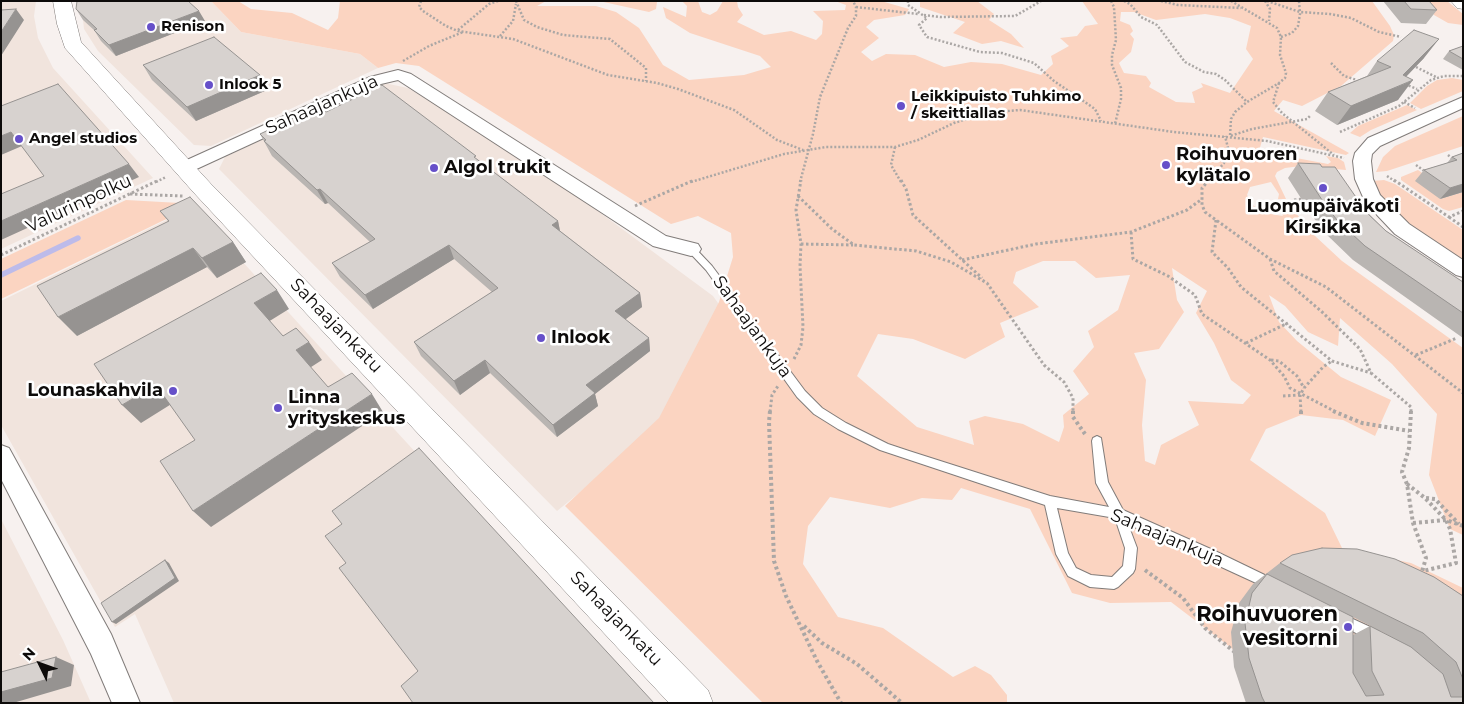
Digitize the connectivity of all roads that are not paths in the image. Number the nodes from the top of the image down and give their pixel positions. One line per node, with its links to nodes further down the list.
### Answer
1 (62, 1): 5 (main road, Sahaajankatu)
2 (1460, 1): 3 (main road)
3 (1463, 4)
4 (1463, 102): 7 (street)
5 (180, 180): 6 (street, Sahaajankuja); 18 (main road, Sahaajankatu)
6 (691, 249): 10 (lane, Sahaajankuja)
7 (1463, 270)
8 (1097, 441): 11 (lane)
9 (1, 455): 17 (street)
10 (1050, 501): 11 (lane, Sahaajankuja); 11 (lane)
11 (1119, 514): 12 (lane, Sahaajankuja)
12 (1282, 589)
13 (1329, 613): 14 (lane)
14 (1344, 621): 15 (lane); 16 (lane)
15 (1344, 638)
16 (1390, 644)
17 (126, 703)
18 (696, 703)

